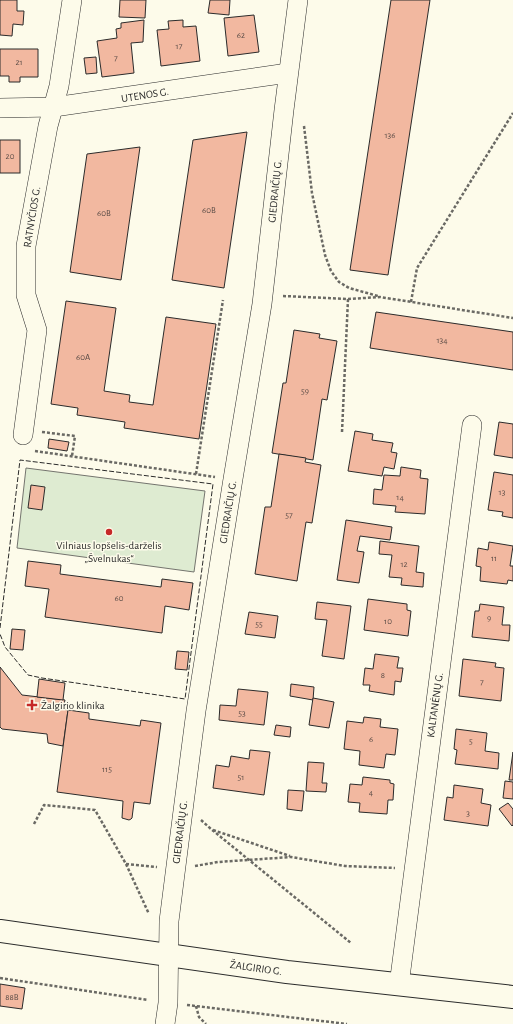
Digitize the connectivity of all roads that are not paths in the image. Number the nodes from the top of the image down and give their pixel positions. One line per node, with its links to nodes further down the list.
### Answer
1 (72, 0): 4 (street, RATNYČIOS G.)
2 (298, 0): 3 (street, GIEDRAIČIŲ G.)
3 (288, 73): 4 (street, UTENOS G.); 9 (street, GIEDRAIČIŲ G.)
4 (54, 107): 5 (street, UTENOS G.); 7 (street, RATNYČIOS G.)
5 (0, 108)
6 (472, 425): 10 (street, KALTANĖNŲ G.)
7 (26, 432)
8 (0, 931): 9 (main road, ŽALGIRIO G.)
9 (168, 955): 10 (main road, ŽALGIRIO G.); 12 (street, GIEDRAIČIŲ G.)
10 (399, 985): 11 (main road, ŽALGIRIO G.)
11 (513, 997)
12 (165, 1024)

